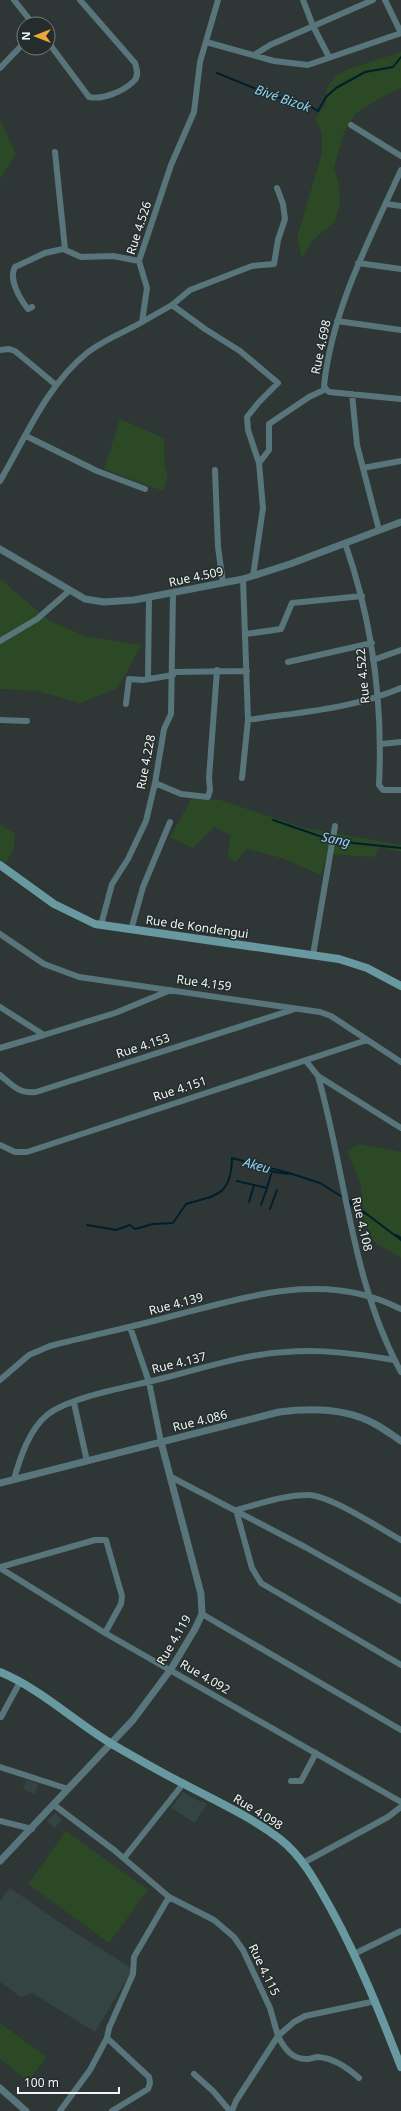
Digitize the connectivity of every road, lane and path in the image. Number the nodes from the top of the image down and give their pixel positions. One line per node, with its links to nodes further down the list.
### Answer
1 (14, 0): 7 (street)
2 (80, 0): 12 (street)
3 (218, 0): 10 (street, Rue 4.526)
4 (303, 0): 8 (street)
5 (373, 0): 8 (street)
6 (385, 0): 9 (street)
7 (27, 16)
8 (313, 26): 13 (street); 14 (street)
9 (401, 32): 14 (street)
10 (206, 42): 13 (street); 24 (street, Rue 4.526)
11 (16, 51): 15 (street)
12 (56, 53)
13 (254, 56): 14 (street)
14 (329, 57)
15 (0, 68)
16 (351, 125): 18 (street)
17 (55, 152): 23 (street)
18 (401, 156)
19 (401, 170): 21 (street, Rue 4.698)
20 (277, 188): 27 (street)
21 (387, 204): 22 (street); 25 (street, Rue 4.698)
22 (401, 206)
23 (65, 249): 24 (street); 28 (street)
24 (139, 261): 30 (street, Rue 4.526)
25 (358, 263): 26 (street); 29 (street, Rue 4.698)
26 (401, 269)
27 (172, 305): 30 (street); 39 (street)
28 (32, 307)
29 (337, 321): 31 (street); 34 (street, Rue 4.698)
30 (142, 322): 33 (street)
31 (401, 330)
32 (0, 350): 33 (street)
33 (56, 385): 37 (street)
34 (326, 390): 35 (street); 39 (street, Rue 4.698)
35 (352, 394): 36 (street); 40 (street)
36 (401, 398)
37 (26, 436): 42 (street); 43 (street)
38 (401, 461): 40 (street)
39 (259, 463): 48 (street)
40 (363, 468): 45 (street)
41 (215, 470): 50 (street)
42 (0, 481)
43 (146, 489)
44 (401, 522): 45 (street, Rue 4.509)
45 (379, 530): 46 (street, Rue 4.509)
46 (345, 543): 48 (street, Rue 4.509); 53 (street, Rue 4.522)
47 (0, 549): 51 (street, Rue 4.509)
48 (253, 576): 49 (street, Rue 4.509)
49 (243, 579): 50 (street, Rue 4.509); 55 (street)
50 (223, 583): 52 (street, Rue 4.509)
51 (69, 592): 54 (street, Rue 4.509); 56 (street)
52 (173, 593): 54 (street, Rue 4.509); 63 (street, Rue 4.228)
53 (362, 596): 55 (street); 57 (street, Rue 4.522)
54 (149, 598): 64 (street)
55 (246, 634): 62 (street)
56 (0, 641)
57 (372, 643): 59 (street, Rue 4.522); 60 (street)
58 (401, 650): 59 (street)
59 (373, 660): 66 (street, Rue 4.522)
60 (288, 662)
61 (217, 670): 62 (street); 63 (street); 74 (street)
62 (247, 671): 69 (street)
63 (173, 673): 64 (street); 74 (street, Rue 4.228)
64 (148, 678): 67 (street)
65 (401, 688): 66 (street)
66 (377, 698): 69 (street); 72 (street, Rue 4.522)
67 (126, 704)
68 (0, 720): 70 (street)
69 (248, 720): 73 (street)
70 (27, 721)
71 (401, 742): 72 (street)
72 (381, 744): 75 (street, Rue 4.522)
73 (242, 778)
74 (155, 783): 79 (street, Rue 4.228)
75 (401, 790)
76 (170, 822): 80 (street)
77 (334, 826): 82 (street)
78 (0, 866): 79 (main road, Rue de Kondengui)
79 (101, 925): 80 (main road, Rue de Kondengui)
80 (131, 930): 82 (main road, Rue de Kondengui)
81 (0, 934): 84 (street, Rue 4.159)
82 (313, 956): 83 (main road, Rue de Kondengui)
83 (401, 986)
84 (171, 990): 86 (street, Rue 4.159); 87 (street)
85 (0, 1007): 87 (street)
86 (297, 1008): 88 (street, Rue 4.159); 92 (street, Rue 4.153)
87 (44, 1035): 89 (street)
88 (367, 1040): 90 (street, Rue 4.151); 91 (street, Rue 4.159)
89 (0, 1048)
90 (306, 1061): 93 (street); 95 (street, Rue 4.151)
91 (401, 1062)
92 (0, 1075)
93 (318, 1076): 94 (street); 96 (street, Rue 4.108)
94 (401, 1128)
95 (0, 1146)
96 (369, 1295): 97 (street, Rue 4.139); 98 (street, Rue 4.139); 99 (street, Rue 4.108)
97 (401, 1309)
98 (130, 1327): 101 (street, Rue 4.139); 102 (street, Rue 4.119)
99 (394, 1360): 100 (street, Rue 4.108); 102 (street, Rue 4.137)
100 (401, 1371)
101 (0, 1380)
102 (149, 1382): 103 (street, Rue 4.137); 105 (street, Rue 4.119)
103 (74, 1402): 106 (street); 108 (street, Rue 4.137)
104 (401, 1441): 105 (street, Rue 4.086)
105 (161, 1442): 106 (street, Rue 4.086); 107 (street, Rue 4.119)
106 (87, 1461): 108 (street, Rue 4.086)
107 (171, 1477): 110 (street); 114 (street, Rue 4.119)
108 (14, 1479): 109 (street, Rue 4.086)
109 (0, 1483)
110 (236, 1510): 111 (street); 113 (street); 116 (street)
111 (401, 1540)
112 (0, 1568): 115 (street, Rue 4.092); 115 (street)
113 (401, 1601)
114 (202, 1614): 117 (street, Rue 4.119); 121 (street)
115 (105, 1633): 117 (street, Rue 4.092)
116 (401, 1665)
117 (171, 1669): 122 (street, Rue 4.119); 123 (street, Rue 4.092)
118 (0, 1672): 119 (main road, Rue 4.098)
119 (20, 1682): 120 (street); 122 (main road, Rue 4.098)
120 (1, 1717)
121 (401, 1730)
122 (111, 1744): 126 (main road, Rue 4.098); 127 (street, Rue 4.119)
123 (316, 1753): 125 (street); 128 (street, Rue 4.092)
124 (0, 1767): 127 (street)
125 (291, 1781)
126 (183, 1784): 133 (street); 135 (main road, Rue 4.098)
127 (68, 1789): 129 (street, Rue 4.119)
128 (401, 1802)
129 (54, 1805): 132 (street, Rue 4.119); 133 (street, Rue 4.115)
130 (401, 1807): 135 (street)
131 (0, 1821): 132 (street)
132 (32, 1829): 134 (street, Rue 4.119)
133 (124, 1858): 136 (street, Rue 4.115)
134 (0, 1861)
135 (303, 1863): 138 (main road, Rue 4.098)
136 (169, 1897): 140 (street, Rue 4.115); 141 (street)
137 (401, 1931): 138 (street)
138 (354, 1954): 139 (main road, Rue 4.098)
139 (376, 2001): 140 (street); 142 (main road, Rue 4.098)
140 (278, 2036): 144 (street, Rue 4.115); 149 (street)
141 (107, 2038): 147 (street); 148 (street)
142 (401, 2066)
143 (194, 2074): 149 (street)
144 (359, 2078)
145 (0, 2088): 146 (street)
146 (26, 2111)
147 (60, 2111)
148 (112, 2111)
149 (231, 2111)

